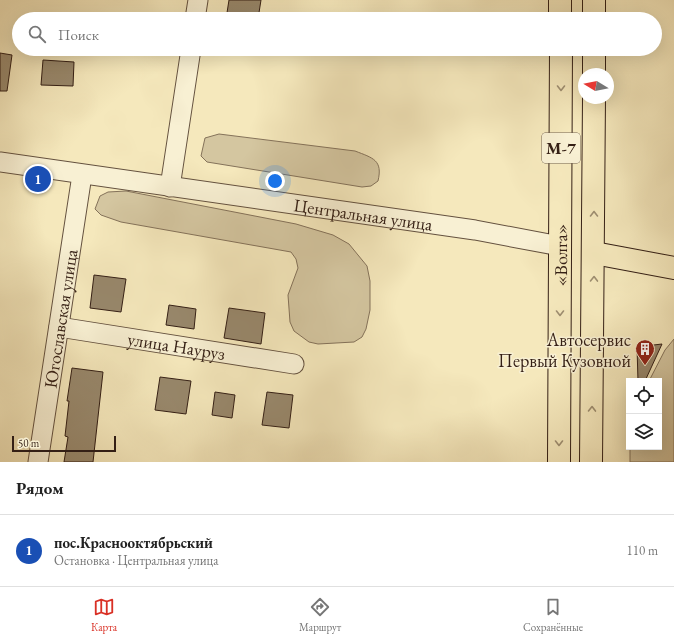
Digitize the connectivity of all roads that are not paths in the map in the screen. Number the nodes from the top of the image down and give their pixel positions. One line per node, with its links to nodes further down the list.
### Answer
1 (198, 0): 4 (street)
2 (560, 0): 5 (main road)
3 (594, 0): 6 (main road)
4 (196, 12)
5 (560, 12)
6 (594, 12)
7 (190, 56): 14 (street)
8 (561, 56): 15 (main road, «Волга» / М-7, one-way to 15)
9 (594, 56): 10 (main road)
10 (594, 68)
11 (594, 104): 16 (main road, «Волга» / М-7, one-way to 11)
12 (0, 162): 13 (street, Центральная улица)
13 (82, 175): 14 (street, Центральная улица); 18 (street, Югославская улица)
14 (170, 187): 15 (street, Центральная улица)
15 (560, 246): 16 (main road); 21 (main road, «Волга» / М-7, one-way to 21)
16 (594, 253): 17 (main road); 22 (main road, «Волга» / М-7, one-way to 16)
17 (674, 268)
18 (59, 327): 19 (street, улица Науруз); 20 (street, Югославская улица)
19 (294, 364)
20 (38, 462)
21 (559, 462)
22 (591, 462)

